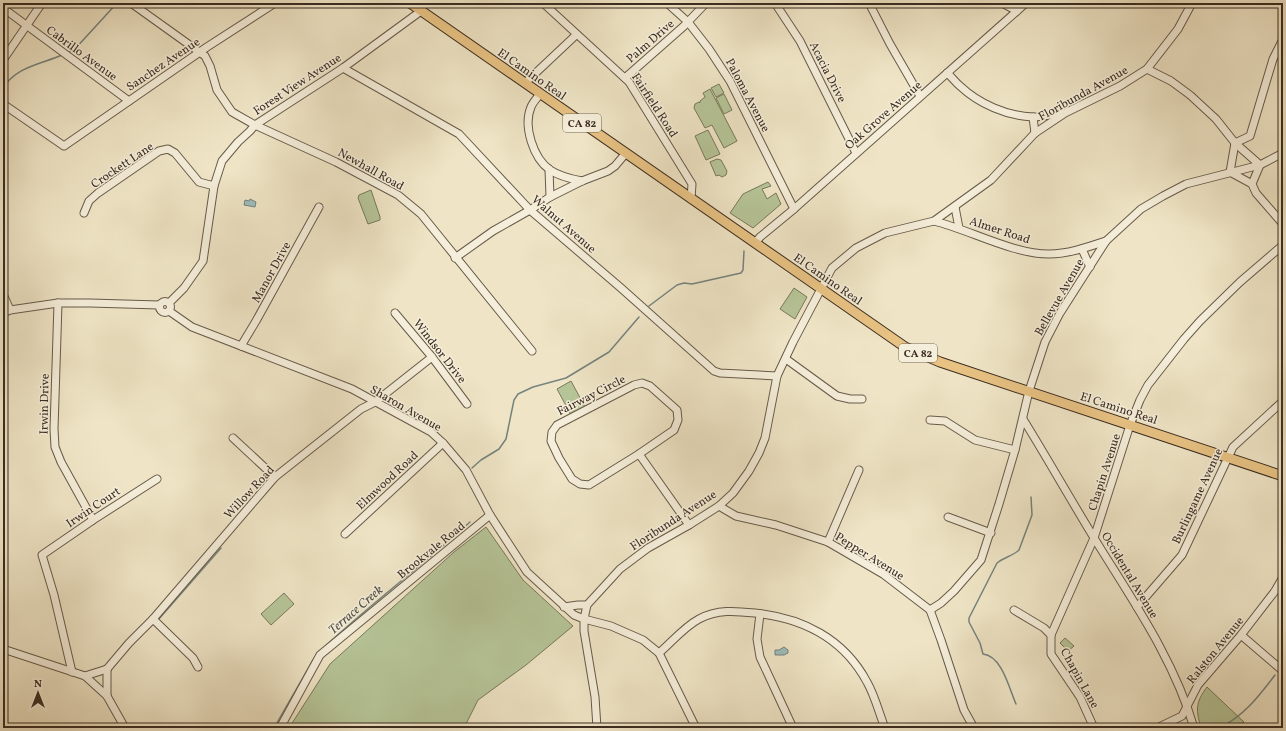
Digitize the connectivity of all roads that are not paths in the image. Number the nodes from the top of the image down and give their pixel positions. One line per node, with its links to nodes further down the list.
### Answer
1 (42, 3): 17 (street)
2 (131, 3): 20 (street)
3 (410, 3): 14 (main road, El Camino Real / CA 82)
4 (543, 3): 18 (street, Fairfield Road)
5 (667, 3): 16 (street, Paloma Avenue)
6 (706, 3): 16 (street, Palm Drive)
7 (775, 3): 37 (street, Acacia Drive)
8 (869, 3): 28 (street)
9 (1002, 3): 15 (street)
10 (1026, 3): 15 (street, Oak Grove Avenue)
11 (1192, 3): 23 (street, Floribunda Avenue)
12 (271, 4): 20 (street, Sanchez Avenue)
13 (3, 8): 17 (street, Cabrillo Avenue)
14 (421, 11): 22 (street, Forest View Avenue); 26 (main road, El Camino Real / CA 82)
15 (1017, 11): 24 (street, Oak Grove Avenue)
16 (688, 22): 25 (street, Palm Drive); 49 (street, Paloma Avenue)
17 (27, 25): 21 (street); 29 (street, Cabrillo Avenue)
18 (576, 35): 25 (street, Fairfield Road); 26 (street)
19 (1283, 39): 35 (street)
20 (201, 52): 29 (street, Sanchez Avenue); 33 (street, Newhall Road)
21 (3, 60)
22 (343, 68): 33 (street, Forest View Avenue); 50 (street, Walnut Avenue)
23 (1147, 69): 31 (street, Floribunda Avenue); 35 (street)
24 (947, 73): 28 (street, Oak Grove Avenue); 32 (street)
25 (625, 78): 46 (street, Fairfield Road)
26 (525, 83): 27 (main road, El Camino Real / CA 82)
27 (540, 94): 36 (main road, El Camino Real / CA 82); 40 (street)
28 (920, 96): 37 (street, Oak Grove Avenue)
29 (129, 101): 30 (street, Sanchez Avenue)
30 (3, 104)
31 (1065, 113): 32 (street); 34 (street, Floribunda Avenue)
32 (1033, 117): 34 (street)
33 (255, 125): 44 (street, Forest View Avenue); 59 (street, Newhall Road)
34 (1035, 133): 48 (street, Floribunda Avenue)
35 (1235, 143): 39 (street); 41 (street)
36 (626, 153): 42 (street); 46 (main road, El Camino Real / CA 82)
37 (856, 153): 49 (street, Oak Grove Avenue)
38 (1283, 153): 39 (street, Bellevue Avenue)
39 (1260, 165): 41 (street, Bellevue Avenue); 43 (street)
40 (549, 169): 42 (street); 45 (street)
41 (1230, 172): 43 (street); 55 (street, Bellevue Avenue)
42 (582, 181): 45 (street)
43 (1252, 184): 53 (street)
44 (214, 186): 51 (street, Crockett Lane); 64 (street, Forest View Avenue)
45 (550, 198): 50 (street)
46 (691, 199): 56 (main road, El Camino Real / CA 82)
47 (319, 207): 70 (street, Manor Drive)
48 (955, 207): 52 (street, Floribunda Avenue); 54 (street, Almer Road)
49 (794, 209): 56 (street, Oak Grove Avenue)
50 (530, 210): 59 (street); 74 (street, Walnut Avenue)
51 (84, 213)
52 (934, 221): 54 (street, Almer Road); 61 (street, Floribunda Avenue)
53 (1283, 224)
54 (959, 228): 58 (street, Almer Road)
55 (1106, 241): 58 (street, Almer Road); 60 (street, Bellevue Avenue)
56 (755, 243): 61 (main road, El Camino Real / CA 82)
57 (1283, 245): 82 (street, Chapin Avenue)
58 (1082, 249): 60 (street)
59 (455, 258): 71 (street, Newhall Road)
60 (1090, 267): 75 (street, Bellevue Avenue)
61 (820, 289): 73 (street, Floribunda Avenue); 75 (main road, El Camino Real / CA 82)
62 (3, 294): 66 (street)
63 (58, 303): 65 (street); 66 (street); 95 (street, Irwin Drive)
64 (169, 303): 65 (street); 67 (street)
65 (159, 305): 67 (street)
66 (10, 310): 68 (street)
67 (169, 311): 70 (street, Sharon Avenue)
68 (3, 313)
69 (394, 313): 72 (street, Windsor Drive)
70 (241, 346): 78 (street, Sharon Avenue)
71 (532, 351)
72 (432, 357): 78 (street, Willow Road); 79 (street, Windsor Drive)
73 (786, 359): 74 (street, Floribunda Avenue); 76 (street)
74 (777, 376): 92 (street, Floribunda Avenue)
75 (1029, 391): 80 (street, Bellevue Avenue); 82 (main road, El Camino Real / CA 82)
76 (862, 399)
77 (1283, 401): 87 (street, Burlingame Avenue)
78 (375, 402): 84 (street, Sharon Avenue); 90 (street, Willow Road)
79 (467, 404)
80 (1023, 419): 85 (street, Bellevue Avenue); 99 (street, Occidental Avenue)
81 (930, 420): 85 (street)
82 (1130, 425): 87 (main road, El Camino Real / CA 82); 99 (street, Chapin Avenue)
83 (233, 438): 90 (street)
84 (443, 443): 93 (street, Sharon Avenue); 98 (street, Elmwood Road)
85 (1015, 450): 97 (street, Bellevue Avenue)
86 (639, 454): 86 (street, Fairway Circle); 96 (street)
87 (1227, 457): 89 (main road, El Camino Real / CA 82); 104 (street, Burlingame Avenue)
88 (858, 470): 100 (street)
89 (1283, 476)
90 (275, 477): 108 (street, Willow Road)
91 (157, 479): 95 (street, Irwin Court)
92 (720, 506): 96 (street, Floribunda Avenue); 100 (street, Pepper Avenue)
93 (490, 515): 103 (street, Sharon Avenue); 122 (street, Brookvale Road)
94 (948, 517): 97 (street)
95 (93, 520): 116 (street, Irwin Court)
96 (690, 525): 102 (street, Floribunda Avenue)
97 (991, 533): 105 (street, Bellevue Avenue)
98 (345, 534)
99 (1094, 538): 104 (street, Occidental Avenue); 110 (street, Chapin Avenue)
100 (828, 542): 105 (street, Pepper Avenue)
101 (1283, 577): 111 (street, Ralston Avenue)
102 (587, 606): 103 (street); 109 (street, Floribunda Avenue)
103 (564, 607): 109 (street, Sharon Avenue)
104 (1137, 607): 120 (street, Occidental Avenue)
105 (930, 610): 127 (street)
106 (1014, 610): 110 (street)
107 (760, 614): 113 (street); 125 (street); 126 (street)
108 (153, 619): 114 (street); 115 (street, Willow Road)
109 (584, 620): 113 (street, Sharon Avenue); 123 (street, Floribunda Avenue)
110 (1051, 635): 128 (street, Chapin Lane)
111 (1241, 635): 117 (street); 120 (street, Ralston Avenue)
112 (3, 649): 116 (street)
113 (659, 653): 124 (street)
114 (198, 667)
115 (107, 669): 118 (street); 119 (street)
116 (72, 672): 118 (street)
117 (1283, 672)
118 (86, 676): 119 (street)
119 (107, 696): 121 (street)
120 (1188, 706): 129 (street, Ralston Avenue); 130 (street, Occidental Avenue)
121 (125, 728)
122 (280, 728)
123 (597, 728)
124 (696, 728)
125 (794, 728)
126 (884, 728)
127 (974, 728)
128 (1094, 728)
129 (1157, 728)
130 (1194, 728)

